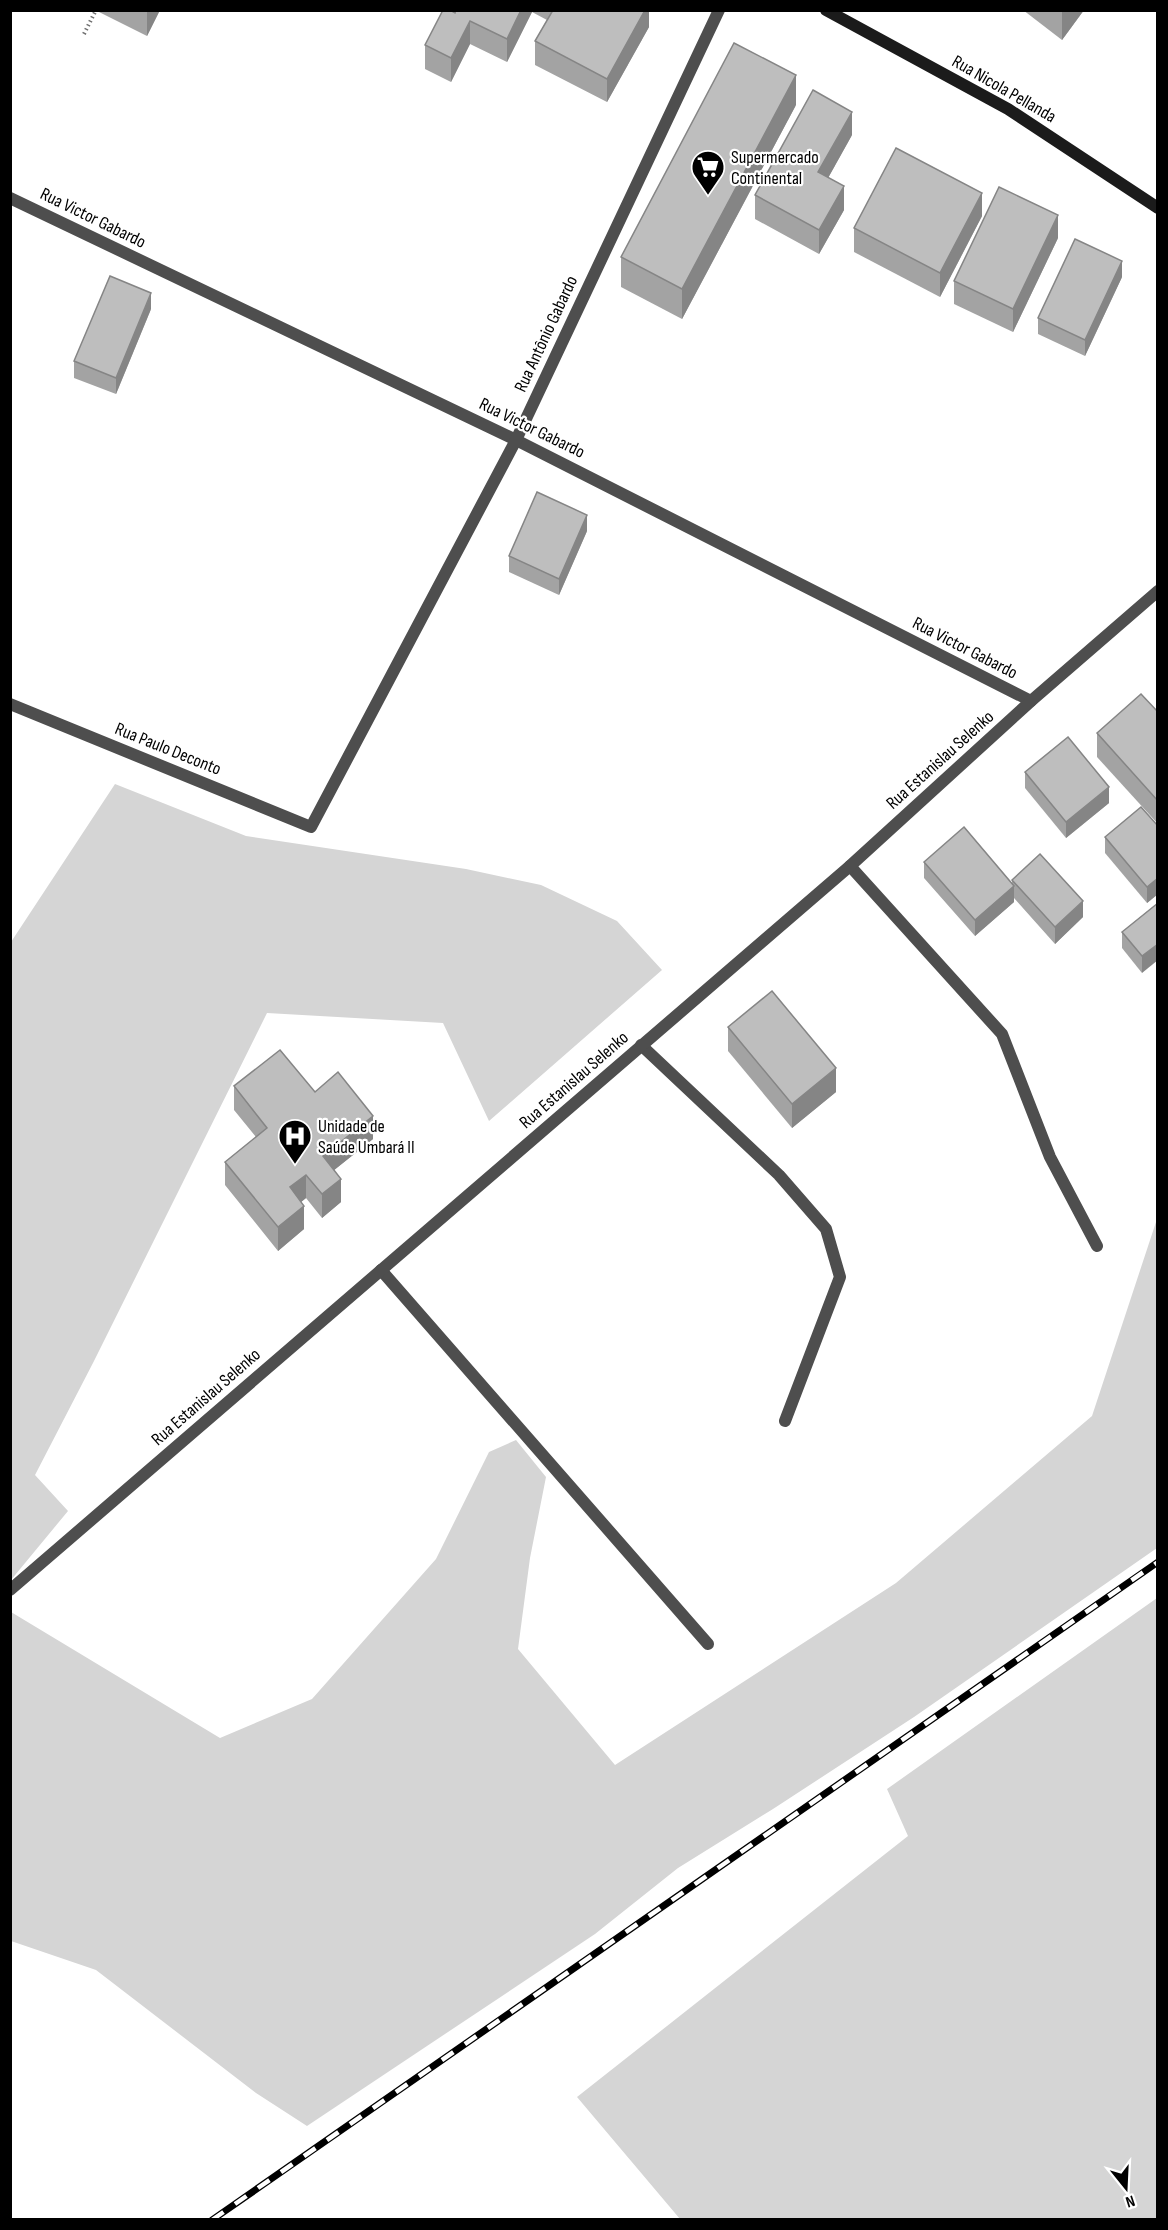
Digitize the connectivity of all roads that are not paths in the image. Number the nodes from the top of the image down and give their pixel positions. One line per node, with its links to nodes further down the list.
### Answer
1 (719, 10): 5 (street, Rua Antônio Gabardo)
2 (826, 10): 4 (main road, Rua Nicola Pellanda)
3 (10, 198): 5 (street, Rua Victor Gabardo)
4 (1158, 208)
5 (516, 440): 7 (street, Rua Victor Gabardo); 9 (street, Rua Antônio Gabardo)
6 (1158, 591): 7 (street, Rua Estanislau Selenko)
7 (1031, 701): 10 (street, Rua Estanislau Selenko)
8 (10, 704): 9 (street, Rua Paulo Deconto)
9 (311, 827)
10 (850, 866): 11 (street, Rua Estanislau Selenko); 12 (street)
11 (641, 1045): 13 (street, Rua Estanislau Selenko); 14 (street)
12 (1097, 1246)
13 (381, 1270): 15 (street, Rua Estanislau Selenko); 16 (street)
14 (785, 1421)
15 (10, 1590)
16 (708, 1644)

